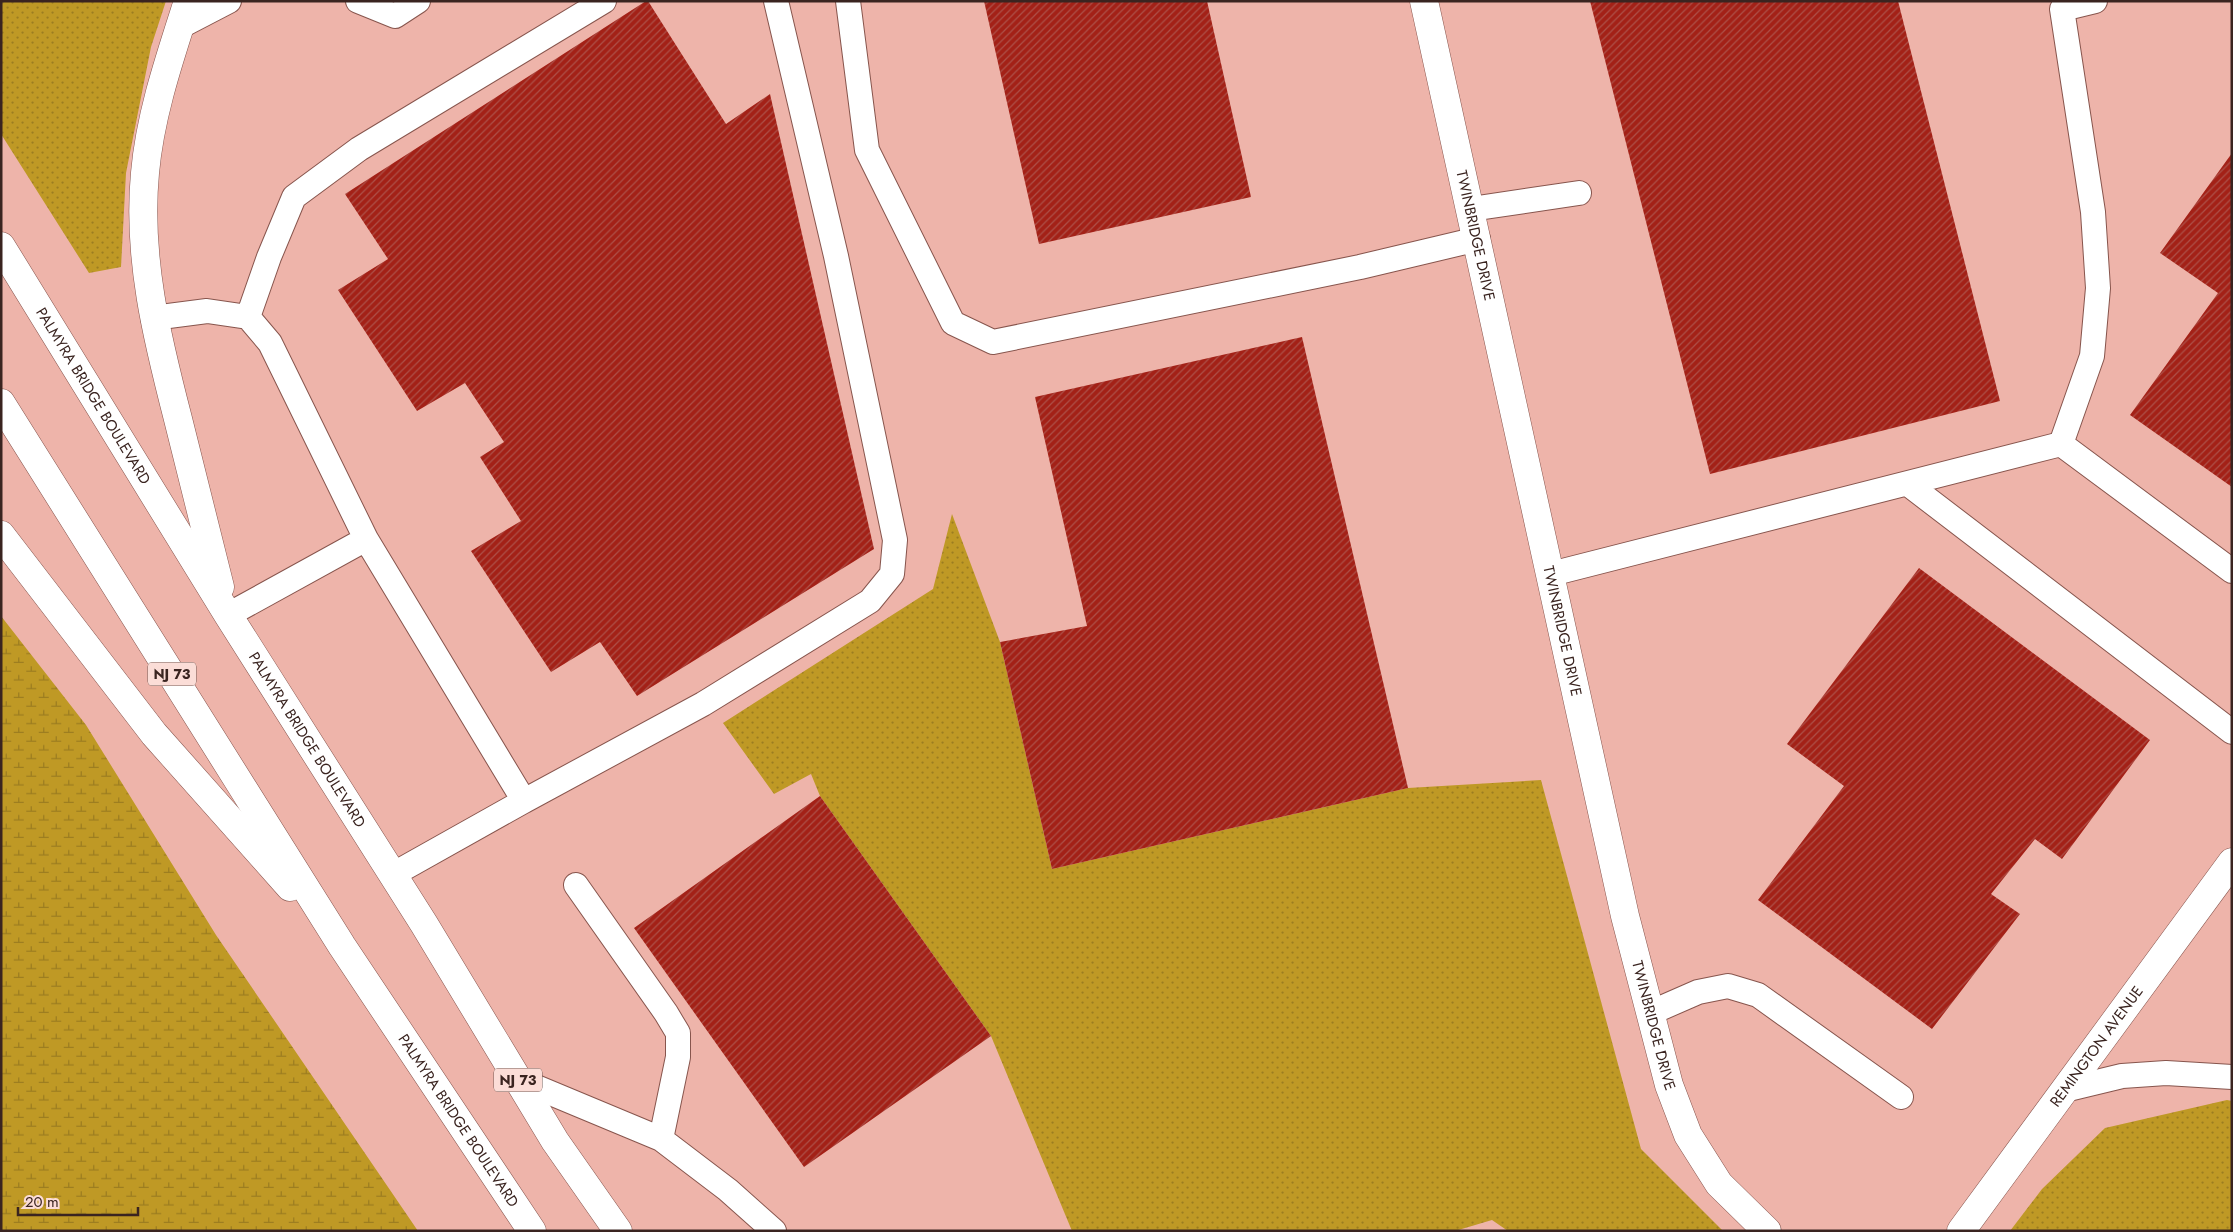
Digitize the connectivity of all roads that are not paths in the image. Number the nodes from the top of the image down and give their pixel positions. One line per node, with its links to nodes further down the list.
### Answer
1 (188, 1): 11 (main road)
2 (229, 1): 11 (lane)
3 (358, 1): 4 (lane)
4 (418, 1)
5 (604, 1): 16 (lane)
6 (776, 1): 27 (lane)
7 (848, 1): 14 (lane)
8 (1424, 1): 13 (main road, TWINBRIDGE DRIVE)
9 (2095, 1): 10 (lane)
10 (2061, 5): 19 (lane)
11 (179, 28): 17 (main road)
12 (1579, 193): 13 (lane)
13 (1471, 209): 14 (main road, TWINBRIDGE DRIVE)
14 (1478, 239): 24 (main road, TWINBRIDGE DRIVE)
15 (1, 246): 25 (main road, PALMYRA BRIDGE BOULEVARD / NJ 73)
16 (248, 317): 17 (lane); 22 (lane)
17 (153, 318): 25 (main road)
18 (1, 403): 31 (main road, PALMYRA BRIDGE BOULEVARD / NJ 73)
19 (2061, 444): 20 (lane); 23 (lane)
20 (1908, 484): 24 (lane); 26 (lane)
21 (1, 535): 31 (main road)
22 (366, 539): 25 (lane); 27 (lane)
23 (2232, 571)
24 (1550, 574): 32 (main road, TWINBRIDGE DRIVE)
25 (228, 615): 29 (main road, PALMYRA BRIDGE BOULEVARD / NJ 73)
26 (2232, 732)
27 (524, 801): 29 (lane)
28 (2232, 862): 35 (main road, REMINGTON AVENUE)
29 (392, 875): 34 (main road, PALMYRA BRIDGE BOULEVARD / NJ 73)
30 (576, 885): 37 (lane)
31 (342, 946): 38 (main road, PALMYRA BRIDGE BOULEVARD / NJ 73)
32 (1650, 1013): 36 (lane); 41 (main road, TWINBRIDGE DRIVE)
33 (2232, 1077): 35 (lane)
34 (517, 1079): 37 (lane); 39 (main road, PALMYRA BRIDGE BOULEVARD / NJ 73)
35 (2064, 1090): 42 (main road, REMINGTON AVENUE)
36 (1901, 1097)
37 (661, 1139): 40 (lane)
38 (532, 1231)
39 (618, 1231)
40 (774, 1231)
41 (1767, 1231)
42 (1961, 1231)

